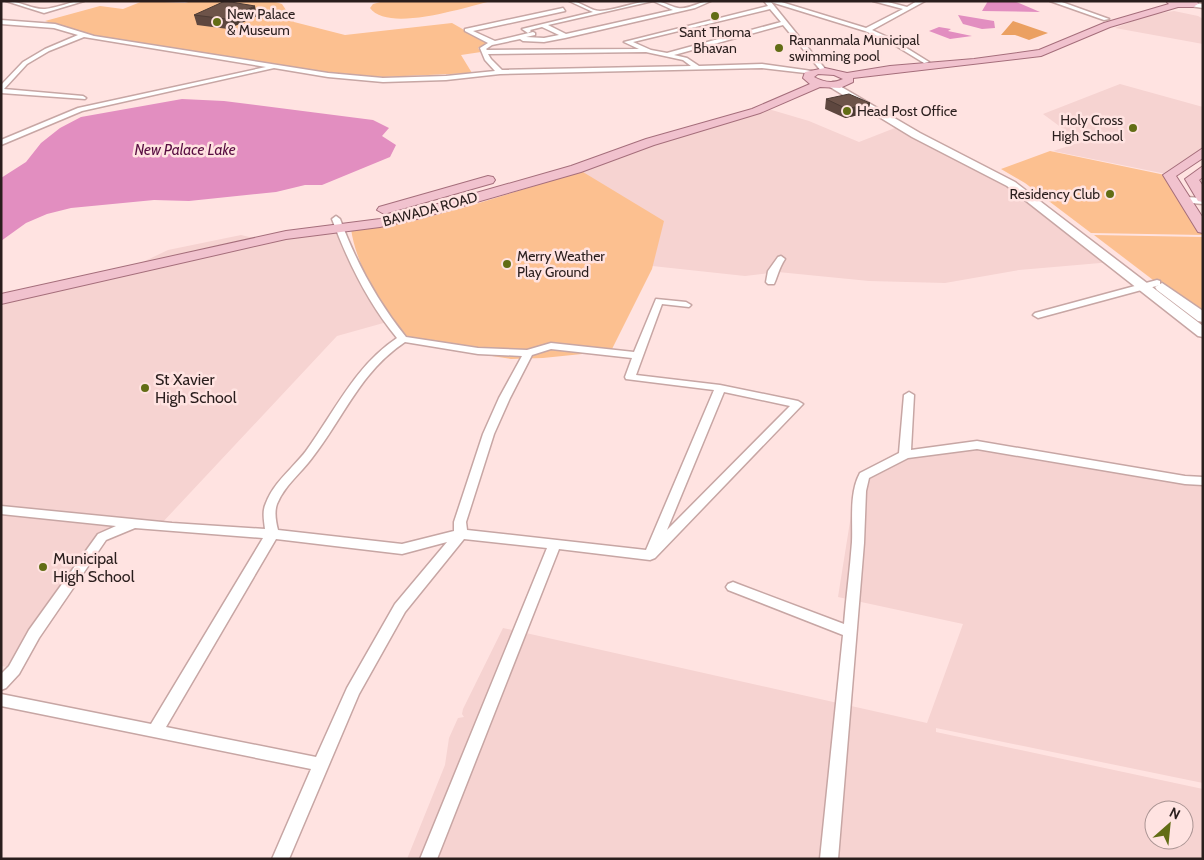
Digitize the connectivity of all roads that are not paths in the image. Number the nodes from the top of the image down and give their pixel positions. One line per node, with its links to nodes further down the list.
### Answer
1 (9, 1): 2 (street)
2 (81, 1)
3 (572, 1): 15 (street)
4 (650, 1): 20 (street)
5 (656, 1): 19 (street)
6 (708, 1): 19 (street)
7 (876, 1): 17 (street)
8 (922, 1): 17 (street)
9 (1053, 1): 22 (street)
10 (1166, 1): 22 (main road)
11 (589, 3): 15 (street)
12 (770, 3): 24 (street); 26 (street); 33 (street)
13 (1175, 3): 14 (main road); 21 (main road); 44 (main road)
14 (1191, 4): 16 (street); 21 (main road)
15 (581, 5): 20 (street)
16 (1203, 6)
17 (906, 8): 26 (street)
18 (563, 10): 30 (street)
19 (678, 10): 28 (street)
20 (599, 13): 25 (street)
21 (1200, 13)
22 (1106, 19): 37 (main road)
23 (1, 22): 27 (street)
24 (783, 23): 36 (street); 45 (street)
25 (543, 25): 28 (street); 29 (street)
26 (867, 30): 37 (street)
27 (83, 35): 38 (street); 46 (street)
28 (565, 36): 29 (street)
29 (516, 38): 30 (street)
30 (494, 43): 34 (street)
31 (609, 51): 32 (street); 35 (street); 41 (street)
32 (639, 51): 33 (street); 40 (street)
33 (649, 51): 36 (street)
34 (485, 52): 35 (street); 43 (street)
35 (582, 52): 42 (street)
36 (667, 55): 39 (street)
37 (926, 62): 44 (main road)
38 (277, 66): 43 (street); 48 (street)
39 (698, 68): 40 (street); 45 (street)
40 (642, 69): 41 (street)
41 (609, 70): 42 (street)
42 (580, 71): 43 (street)
43 (500, 72)
44 (843, 77): 45 (main road); 45 (main road, BAWADA ROAD); 57 (main road)
45 (819, 78): 53 (main road, BAWADA ROAD); 58 (main road)
46 (1, 90): 47 (street)
47 (83, 98)
48 (1, 143)
49 (1203, 152): 52 (main road)
50 (1203, 170): 51 (main road)
51 (1203, 199): 52 (street)
52 (1186, 200): 54 (main road)
53 (337, 224): 59 (main road); 60 (main road, BAWADA ROAD); 65 (street)
54 (1203, 229)
55 (781, 259): 56 (street)
56 (771, 282)
57 (1157, 282): 58 (street); 63 (main road)
58 (1142, 285): 62 (street); 64 (main road)
59 (1, 287)
60 (1, 299)
61 (686, 305): 67 (street)
62 (1038, 315)
63 (1203, 318)
64 (1203, 332)
65 (403, 339): 66 (street); 74 (street)
66 (528, 353): 67 (street); 75 (street)
67 (639, 356): 68 (street)
68 (720, 388): 77 (street); 77 (street)
69 (909, 395): 70 (street)
70 (905, 455): 71 (street); 79 (street)
71 (1203, 481)
72 (1, 510): 73 (street)
73 (134, 523): 74 (street); 80 (street)
74 (272, 534): 75 (street); 82 (street)
75 (460, 534): 76 (street); 83 (street)
76 (555, 544): 77 (street); 85 (street)
77 (650, 554)
78 (732, 587): 79 (street)
79 (850, 632): 86 (street)
80 (1, 684)
81 (1, 700): 82 (street)
82 (155, 731): 83 (street)
83 (320, 764): 84 (street)
84 (280, 859)
85 (428, 859)
86 (829, 859)

